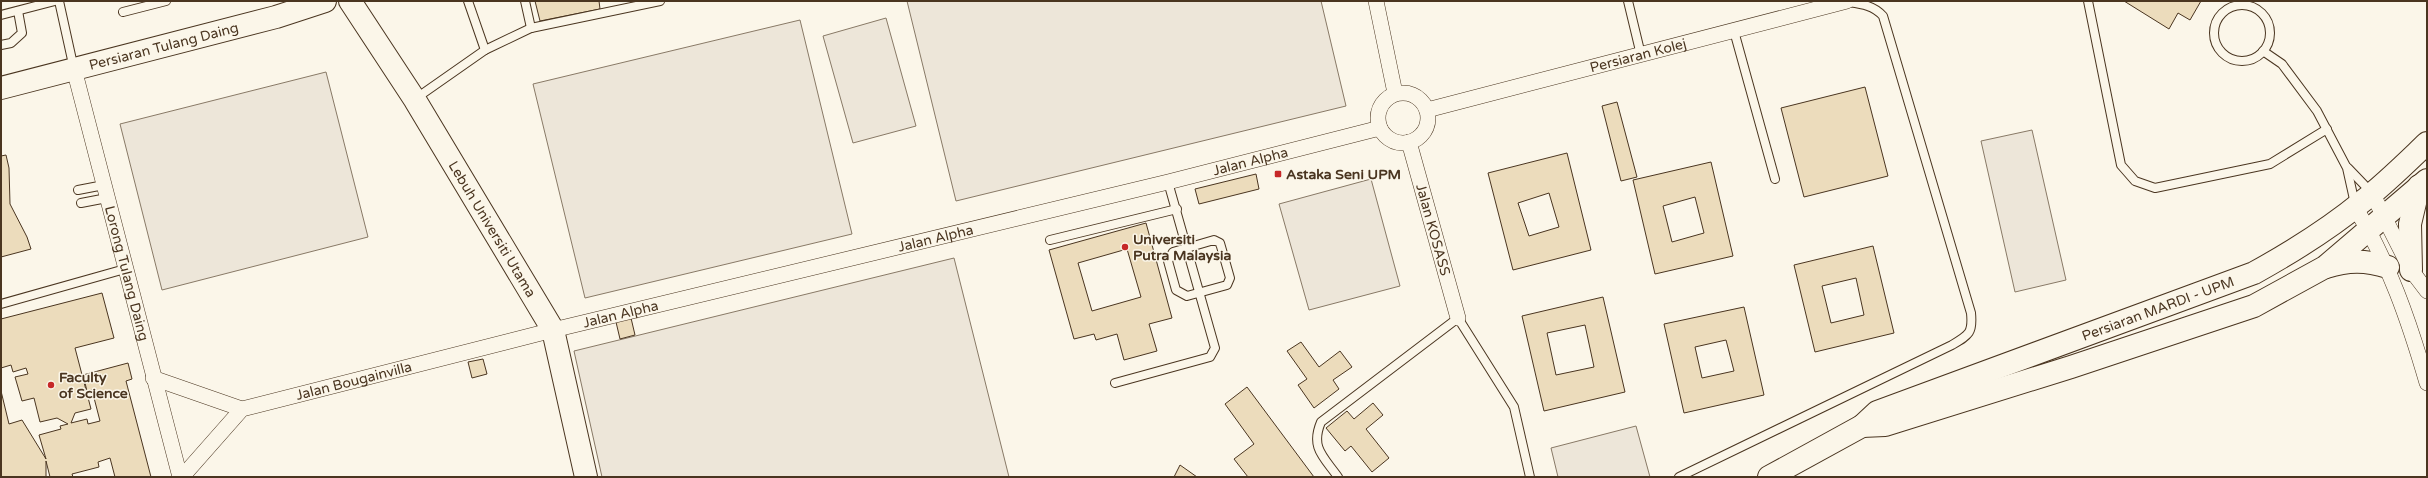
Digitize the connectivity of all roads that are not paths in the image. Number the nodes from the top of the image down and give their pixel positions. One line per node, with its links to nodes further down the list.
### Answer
1 (55, 1): 13 (lane)
2 (60, 1): 22 (lane)
3 (166, 1): 14 (lane)
4 (325, 1): 22 (street, Persiaran Tulang Daing)
5 (350, 1): 25 (street, Lebuh Universiti Utama)
6 (468, 1): 19 (lane)
7 (524, 1): 16 (lane)
8 (660, 1): 16 (lane)
9 (1376, 1): 24 (street)
10 (1628, 1): 21 (lane)
11 (1847, 1): 17 (street, Persiaran Kolej); 62 (lane)
12 (2088, 1): 28 (lane)
13 (18, 11): 15 (lane); 18 (lane)
14 (123, 12)
15 (1, 15)
16 (532, 28): 19 (lane)
17 (1734, 31): 21 (street, Persiaran Kolej); 32 (lane)
18 (1, 46)
19 (485, 50): 25 (lane)
20 (2263, 51): 20 (lane); 28 (lane)
21 (1641, 55): 26 (street, Persiaran Kolej)
22 (74, 69): 23 (street, Persiaran Tulang Daing); 36 (street, Lorong Tulang Daing)
23 (1, 88)
24 (1395, 93): 26 (street); 27 (street)
25 (415, 100): 52 (street, Lebuh Universiti Utama)
26 (1427, 110): 29 (street)
27 (1380, 128): 29 (street); 33 (street, Jalan Alpha)
28 (2327, 129): 31 (lane)
29 (1408, 142): 51 (street, Jalan KOSASS)
30 (2427, 144): 37 (street, Persiaran MARDI - UPM)
31 (2347, 168): 37 (lane); 39 (lane)
32 (1775, 179)
33 (1168, 182): 40 (lane); 52 (street, Jalan Alpha)
34 (2423, 183): 41 (street, Persiaran MARDI - UPM); 47 (street)
35 (78, 190): 36 (lane)
36 (105, 191): 38 (lane); 46 (street, Lorong Tulang Daing)
37 (2372, 193): 39 (street, Persiaran MARDI - UPM); 41 (street)
38 (81, 203)
39 (2355, 207): 41 (street); 57 (street, Persiaran MARDI - UPM)
40 (1177, 209): 42 (lane); 43 (lane)
41 (2377, 224): 44 (street, Persiaran MARDI - UPM); 45 (street); 47 (street)
42 (1050, 240)
43 (1187, 247): 49 (lane); 49 (lane); 49 (lane)
44 (2326, 267): 45 (street); 57 (street, Persiaran MARDI - UPM)
45 (2388, 267): 55 (street)
46 (125, 269): 50 (lane); 53 (street, Lorong Tulang Daing)
47 (2411, 270): 48 (street)
48 (2427, 291)
49 (1200, 293): 54 (lane)
50 (1, 304)
51 (1458, 318): 60 (lane); 61 (lane)
52 (553, 330): 56 (street, Jalan Bougainvilla); 59 (street, Lebuh Universiti Utama)
53 (153, 378): 56 (street); 58 (street, Lorong Tulang Daing)
54 (1115, 383)
55 (2427, 384)
56 (242, 409): 58 (street)
57 (1862, 426): 63 (street, Persiaran MARDI - UPM)
58 (181, 477)
59 (586, 477)
60 (1338, 477)
61 (1530, 477)
62 (1679, 477)
63 (1769, 477)

